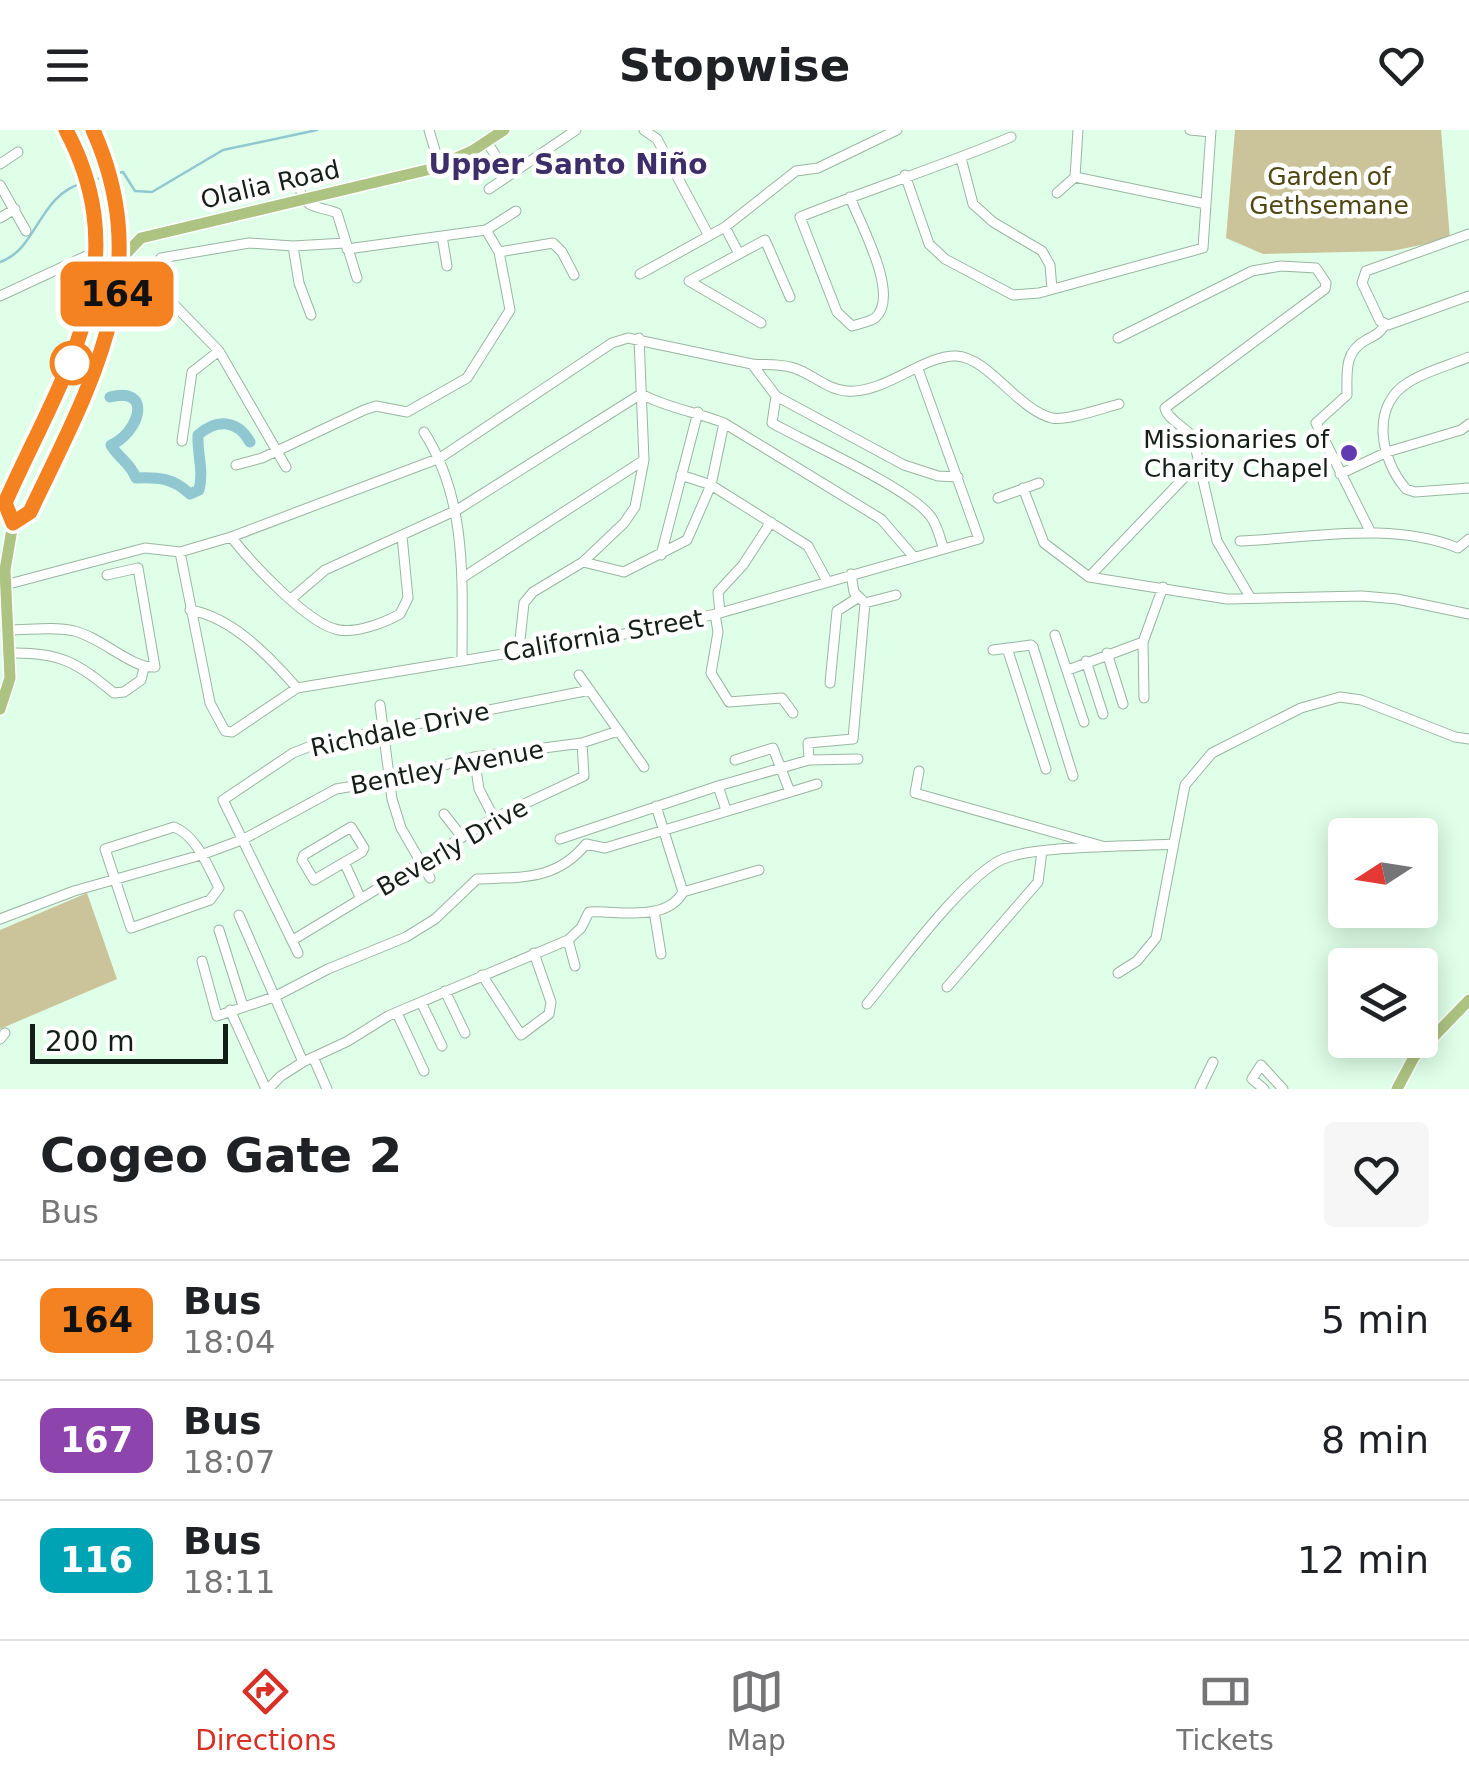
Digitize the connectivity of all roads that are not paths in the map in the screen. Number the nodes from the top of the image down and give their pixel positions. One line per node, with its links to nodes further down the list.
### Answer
1 (66, 130): 38 (main road)
2 (93, 130): 29 (main road)
3 (429, 130): 16 (street)
4 (504, 130): 12 (main road, Olalia Road)
5 (576, 130): 17 (street)
6 (644, 130): 35 (street)
7 (897, 130): 30 (street)
8 (1078, 130): 19 (street)
9 (1190, 130): 10 (street)
10 (1211, 131): 25 (street)
11 (1011, 137): 14 (street)
12 (486, 142): 16 (main road, Olalia Road); 17 (street)
13 (18, 152): 15 (street)
14 (962, 158): 18 (street); 48 (street)
15 (0, 164)
16 (438, 164): 23 (main road, Olalia Road)
17 (508, 175): 21 (street)
18 (906, 175): 24 (street); 48 (street)
19 (1075, 177): 22 (street); 25 (street)
20 (0, 185): 26 (street)
21 (489, 189)
22 (1057, 193)
23 (301, 196): 29 (main road, Olalia Road); 37 (street); 41 (main road, Olalia Road)
24 (850, 197): 24 (street)
25 (1206, 204): 48 (street)
26 (14, 210): 28 (street); 31 (street)
27 (516, 212): 32 (street)
28 (0, 218)
29 (117, 218): 41 (main road)
30 (726, 227): 35 (street); 40 (street)
31 (26, 230)
32 (486, 230): 34 (street); 39 (street)
33 (1469, 234): 54 (street)
34 (442, 236): 37 (street); 42 (street)
35 (709, 236): 44 (street)
36 (293, 246): 37 (street); 47 (street); 52 (street)
37 (346, 246): 46 (street)
38 (98, 251): 49 (street); 86 (main road)
39 (499, 252): 45 (street); 69 (street)
40 (738, 252): 50 (street); 53 (street)
41 (121, 259): 43 (main road)
42 (446, 266)
43 (120, 274): 47 (street); 86 (main road)
44 (640, 274)
45 (574, 275)
46 (357, 278)
47 (156, 286): 57 (street)
48 (1052, 290)
49 (0, 296)
50 (790, 296)
51 (1469, 296): 54 (street)
52 (311, 315)
53 (761, 323)
54 (1385, 324): 76 (street)
55 (639, 338): 59 (street); 61 (street); 71 (street)
56 (1118, 338): 73 (street)
57 (220, 351): 68 (street); 69 (street)
58 (1469, 358): 70 (street)
59 (752, 364): 60 (street); 62 (street)
60 (918, 369): 63 (street); 78 (street)
61 (640, 394): 64 (street); 72 (street); 84 (street)
62 (776, 396): 78 (street); 93 (street)
63 (1120, 404)
64 (698, 412): 65 (street); 77 (street)
65 (724, 423): 80 (street); 96 (street)
66 (1469, 424): 70 (street)
67 (424, 432): 71 (street)
68 (182, 441)
69 (278, 450): 74 (street); 75 (street)
70 (1387, 452): 76 (street); 82 (street)
71 (440, 458): 84 (street); 90 (street)
72 (644, 460): 97 (street); 101 (street)
73 (1200, 461): 100 (street); 106 (street)
74 (236, 465)
75 (286, 467)
76 (1340, 474): 87 (street)
77 (682, 475): 80 (street); 95 (street)
78 (958, 477): 93 (street, California Street)
79 (1039, 483): 81 (street)
80 (711, 485): 85 (street); 95 (street)
81 (1022, 488): 83 (street); 100 (street)
82 (1469, 488)
83 (998, 498)
84 (457, 510): 89 (street); 101 (street)
85 (771, 522): 102 (street); 110 (street)
86 (13, 523): 88 (main road)
87 (1370, 533): 91 (street); 92 (street)
88 (5, 536): 103 (main road)
89 (402, 536): 107 (street); 107 (street)
90 (231, 537): 94 (street); 107 (street)
91 (1469, 539)
92 (1240, 541)
93 (943, 547): 96 (street, California Street)
94 (180, 552): 103 (street); 109 (street)
95 (661, 555): 97 (street)
96 (913, 556): 98 (street, California Street)
97 (583, 562): 116 (street)
98 (851, 574): 102 (street, California Street); 108 (street)
99 (106, 575): 122 (street)
100 (1089, 577): 104 (street)
101 (462, 578): 120 (street)
102 (827, 581): 110 (street, California Street)
103 (6, 586): 112 (main road)
104 (1163, 587): 106 (street); 114 (street)
105 (896, 595): 108 (street)
106 (1250, 597): 111 (street)
107 (291, 599)
108 (862, 600): 126 (street); 144 (street)
109 (190, 610): 127 (street); 127 (street, California Street)
110 (718, 613): 116 (street, California Street); 135 (street)
111 (1469, 614)
112 (5, 623): 118 (main road); 122 (street)
113 (1055, 636): 123 (street)
114 (1144, 642): 119 (street); 130 (street)
115 (1007, 648): 117 (street); 124 (street); 148 (street)
116 (520, 649): 120 (street, California Street)
117 (993, 650)
118 (10, 653): 122 (street); 133 (main road)
119 (1107, 653): 121 (street); 131 (street)
120 (462, 661): 127 (street, California Street)
121 (1086, 661): 123 (street); 136 (street)
122 (144, 668)
123 (1067, 668): 124 (street); 129 (street)
124 (1043, 674): 134 (street)
125 (579, 675): 128 (street)
126 (830, 683)
127 (296, 688)
128 (590, 690): 138 (street, Richdale Drive); 139 (street)
129 (1076, 696): 134 (street); 137 (street)
130 (1144, 698)
131 (1124, 704)
132 (380, 705): 138 (street)
133 (0, 708)
134 (1055, 710): 150 (street)
135 (793, 712)
136 (1103, 714)
137 (1084, 722)
138 (384, 730): 151 (street); 161 (street, Richdale Drive)
139 (618, 732): 141 (street, Bentley Avenue); 147 (street)
140 (1469, 739): 163 (street)
141 (582, 742): 142 (street, Bentley Avenue); 158 (street, Beverly Drive)
142 (474, 757): 151 (street, Bentley Avenue); 158 (street)
143 (735, 760): 146 (street)
144 (809, 760): 145 (street); 146 (street)
145 (858, 760)
146 (782, 766): 153 (street); 154 (street)
147 (644, 767)
148 (1046, 770)
149 (919, 771): 164 (street)
150 (1073, 776)
151 (388, 780): 161 (street, Bentley Avenue); 167 (street)
152 (816, 784): 154 (street)
153 (718, 786): 155 (street); 156 (street)
154 (790, 792): 156 (street)
155 (656, 806): 159 (street); 162 (street)
156 (726, 810): 159 (street)
157 (444, 814): 160 (street)
158 (494, 818): 160 (street, Beverly Drive)
159 (662, 832): 172 (street); 191 (street)
160 (462, 837): 167 (street, Beverly Drive)
161 (244, 839): 166 (street, Bentley Avenue); 178 (street)
162 (560, 839)
163 (1172, 844): 164 (street); 187 (street)
164 (1110, 848): 165 (street)
165 (1042, 852): 189 (street); 194 (street)
166 (201, 855): 171 (street, Bentley Avenue); 171 (street); 171 (street)
167 (422, 863): 170 (street); 173 (street, Beverly Drive)
168 (345, 864): 168 (street); 173 (street)
169 (759, 870): 172 (street)
170 (430, 878)
171 (113, 881): 176 (street, Bentley Avenue)
172 (683, 892): 174 (street)
173 (361, 899): 178 (street, Beverly Drive)
174 (654, 911): 179 (street); 182 (street)
175 (239, 914): 191 (street)
176 (0, 919)
177 (219, 930): 185 (street)
178 (293, 940): 180 (street)
179 (568, 940): 181 (street); 184 (street)
180 (298, 953)
181 (534, 954): 186 (street); 186 (street)
182 (662, 954)
183 (202, 961): 188 (street)
184 (574, 966)
185 (232, 972): 188 (street); 195 (street)
186 (482, 974): 190 (street)
187 (1118, 974)
188 (207, 978): 196 (street)
189 (948, 987)
190 (445, 992): 193 (street); 198 (street)
191 (274, 997): 195 (street); 200 (street)
192 (1469, 1000): 208 (main road)
193 (422, 1002): 197 (street); 199 (street)
194 (867, 1004)
195 (243, 1006): 196 (street)
196 (230, 1010): 203 (street)
197 (397, 1013): 200 (street); 202 (street)
198 (465, 1033)
199 (442, 1046)
200 (308, 1060): 203 (street); 204 (street)
201 (1213, 1062): 205 (street)
202 (424, 1072)
203 (272, 1087)
204 (327, 1089)
205 (1200, 1089)
206 (1264, 1089): 207 (street)
207 (1283, 1089)
208 (1397, 1089)

